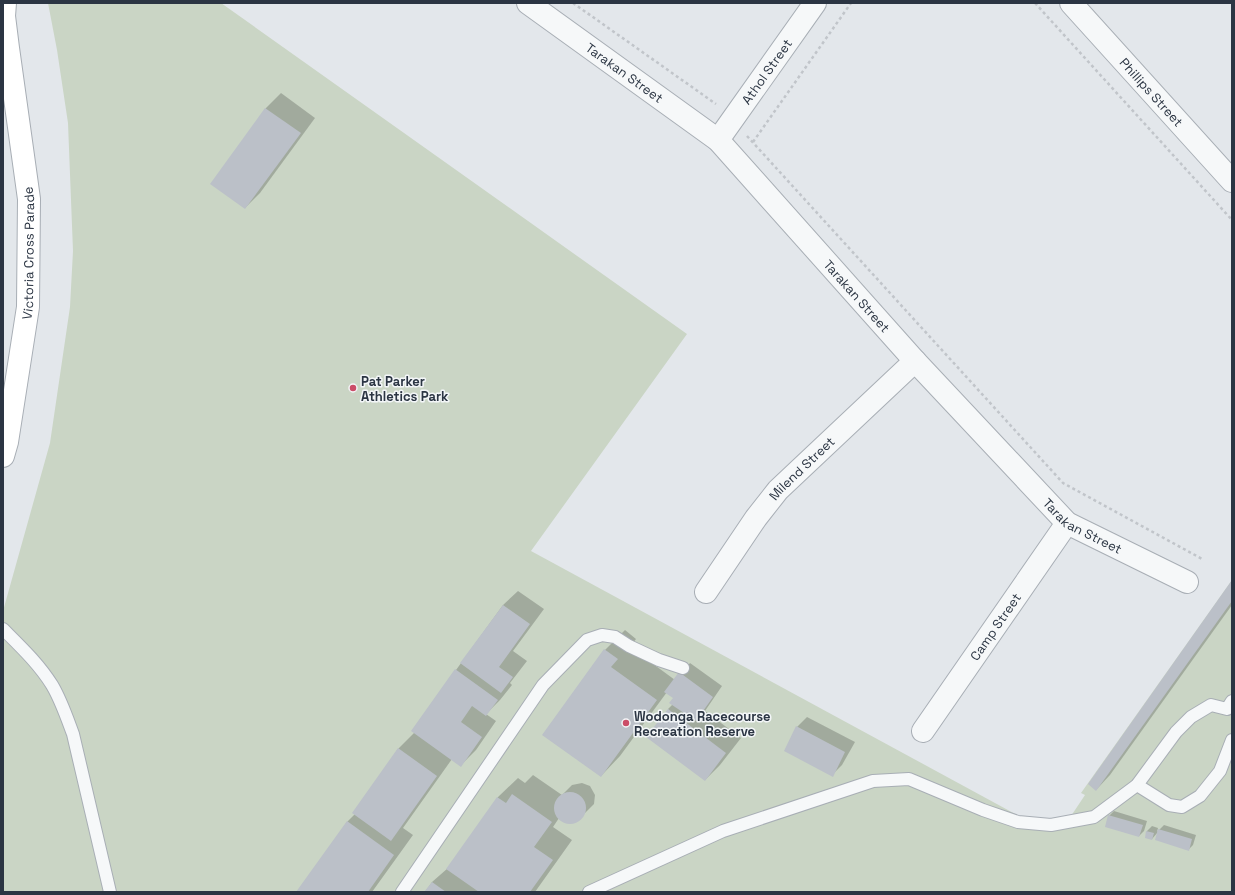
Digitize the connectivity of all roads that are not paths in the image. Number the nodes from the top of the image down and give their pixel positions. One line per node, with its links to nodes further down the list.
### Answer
1 (6, 3): 8 (main road, Victoria Cross Parade)
2 (528, 3): 5 (street, Tarakan Street)
3 (815, 3): 5 (street, Athol Street)
4 (1070, 3): 6 (street, Phillips Street)
5 (718, 140): 7 (street, Tarakan Street)
6 (1232, 181)
7 (915, 361): 9 (street, Tarakan Street); 11 (street, Milend Street)
8 (3, 456)
9 (1067, 523): 10 (street, Tarakan Street); 15 (street, Camp Street)
10 (1187, 582)
11 (706, 592)
12 (3, 629): 18 (lane)
13 (683, 668): 19 (lane)
14 (1230, 710): 17 (lane)
15 (923, 731)
16 (1232, 740): 17 (lane)
17 (1137, 785): 20 (lane)
18 (110, 892)
19 (402, 892)
20 (589, 892)

